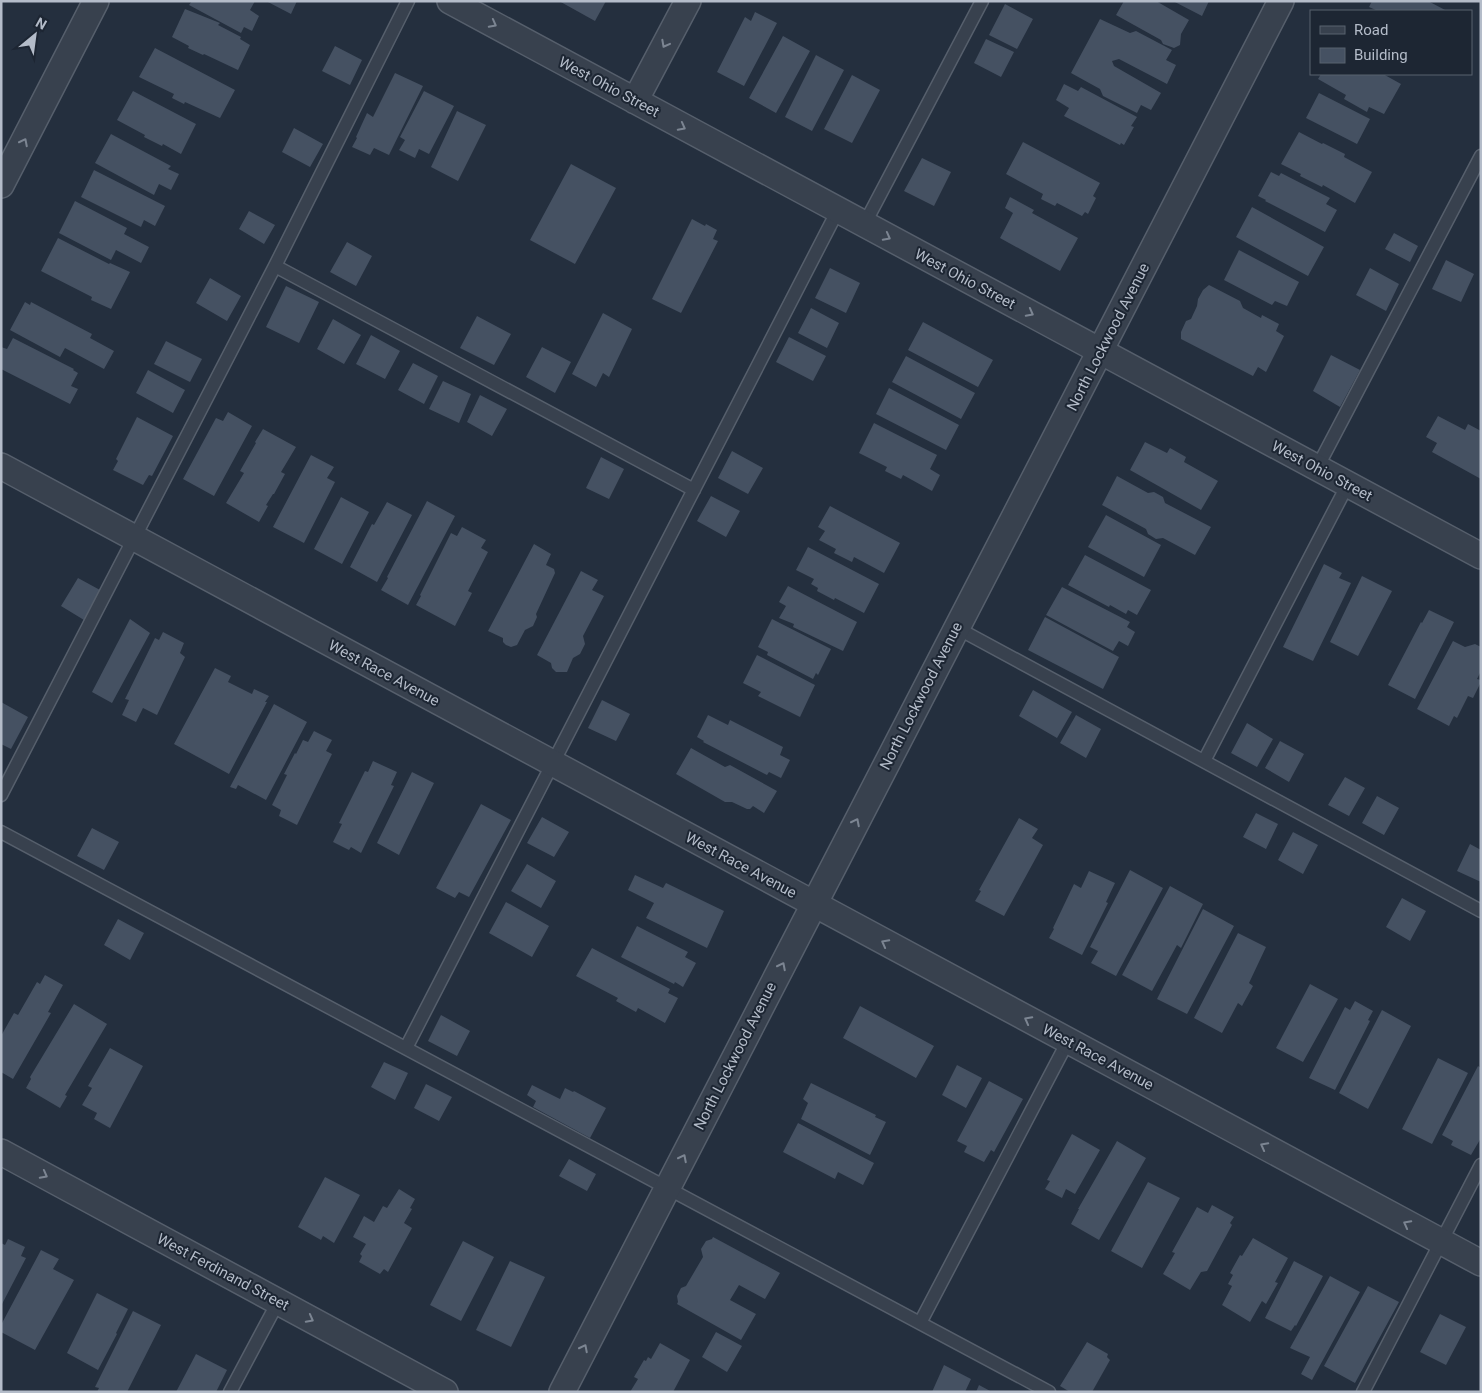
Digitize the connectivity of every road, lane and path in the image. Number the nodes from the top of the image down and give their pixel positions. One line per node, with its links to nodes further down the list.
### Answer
1 (96, 1): 9 (street, one-way to 1)
2 (408, 1): 12 (lane)
3 (450, 1): 7 (street, West Ohio Street, one-way to 7)
4 (688, 1): 7 (street, one-way to 7)
5 (982, 1): 11 (lane)
6 (1281, 1): 13 (street, North Lockwood Avenue)
7 (635, 101): 10 (street, West Ohio Street, one-way to 10)
8 (1481, 156): 15 (lane)
9 (1, 185)
10 (838, 210): 11 (street, West Ohio Street); 17 (lane)
11 (864, 224): 13 (street, West Ohio Street, one-way to 13)
12 (275, 266): 17 (lane); 18 (lane)
13 (1100, 351): 15 (street, West Ohio Street); 20 (street, North Lockwood Avenue)
14 (1, 466): 18 (street, West Race Avenue)
15 (1317, 468): 16 (street, West Ohio Street)
16 (1348, 484): 19 (street, West Ohio Street); 21 (lane)
17 (694, 490): 22 (lane)
18 (134, 538): 22 (street, West Race Avenue); 23 (lane)
19 (1481, 556)
20 (957, 628): 21 (lane); 25 (street, North Lockwood Avenue, one-way to 20)
21 (1204, 761): 26 (lane)
22 (553, 763): 25 (street, West Race Avenue); 28 (lane)
23 (1, 795)
24 (1, 832): 28 (lane)
25 (814, 904): 27 (street, West Race Avenue, one-way to 25); 31 (street, North Lockwood Avenue, one-way to 25)
26 (1481, 911)
27 (1068, 1041): 32 (street, West Race Avenue, one-way to 27); 35 (lane)
28 (406, 1048): 31 (lane)
29 (1, 1152): 34 (street, West Ferdinand Street, one-way to 34)
30 (1481, 1165): 32 (lane)
31 (667, 1188): 35 (lane); 38 (street, North Lockwood Avenue, one-way to 31)
32 (1441, 1242): 33 (street, West Race Avenue); 40 (lane)
33 (1481, 1263)
34 (278, 1302): 36 (lane); 37 (street, West Ferdinand Street, one-way to 37)
35 (920, 1323): 39 (lane)
36 (230, 1392)
37 (444, 1392)
38 (562, 1392)
39 (1049, 1392)
40 (1363, 1392)

